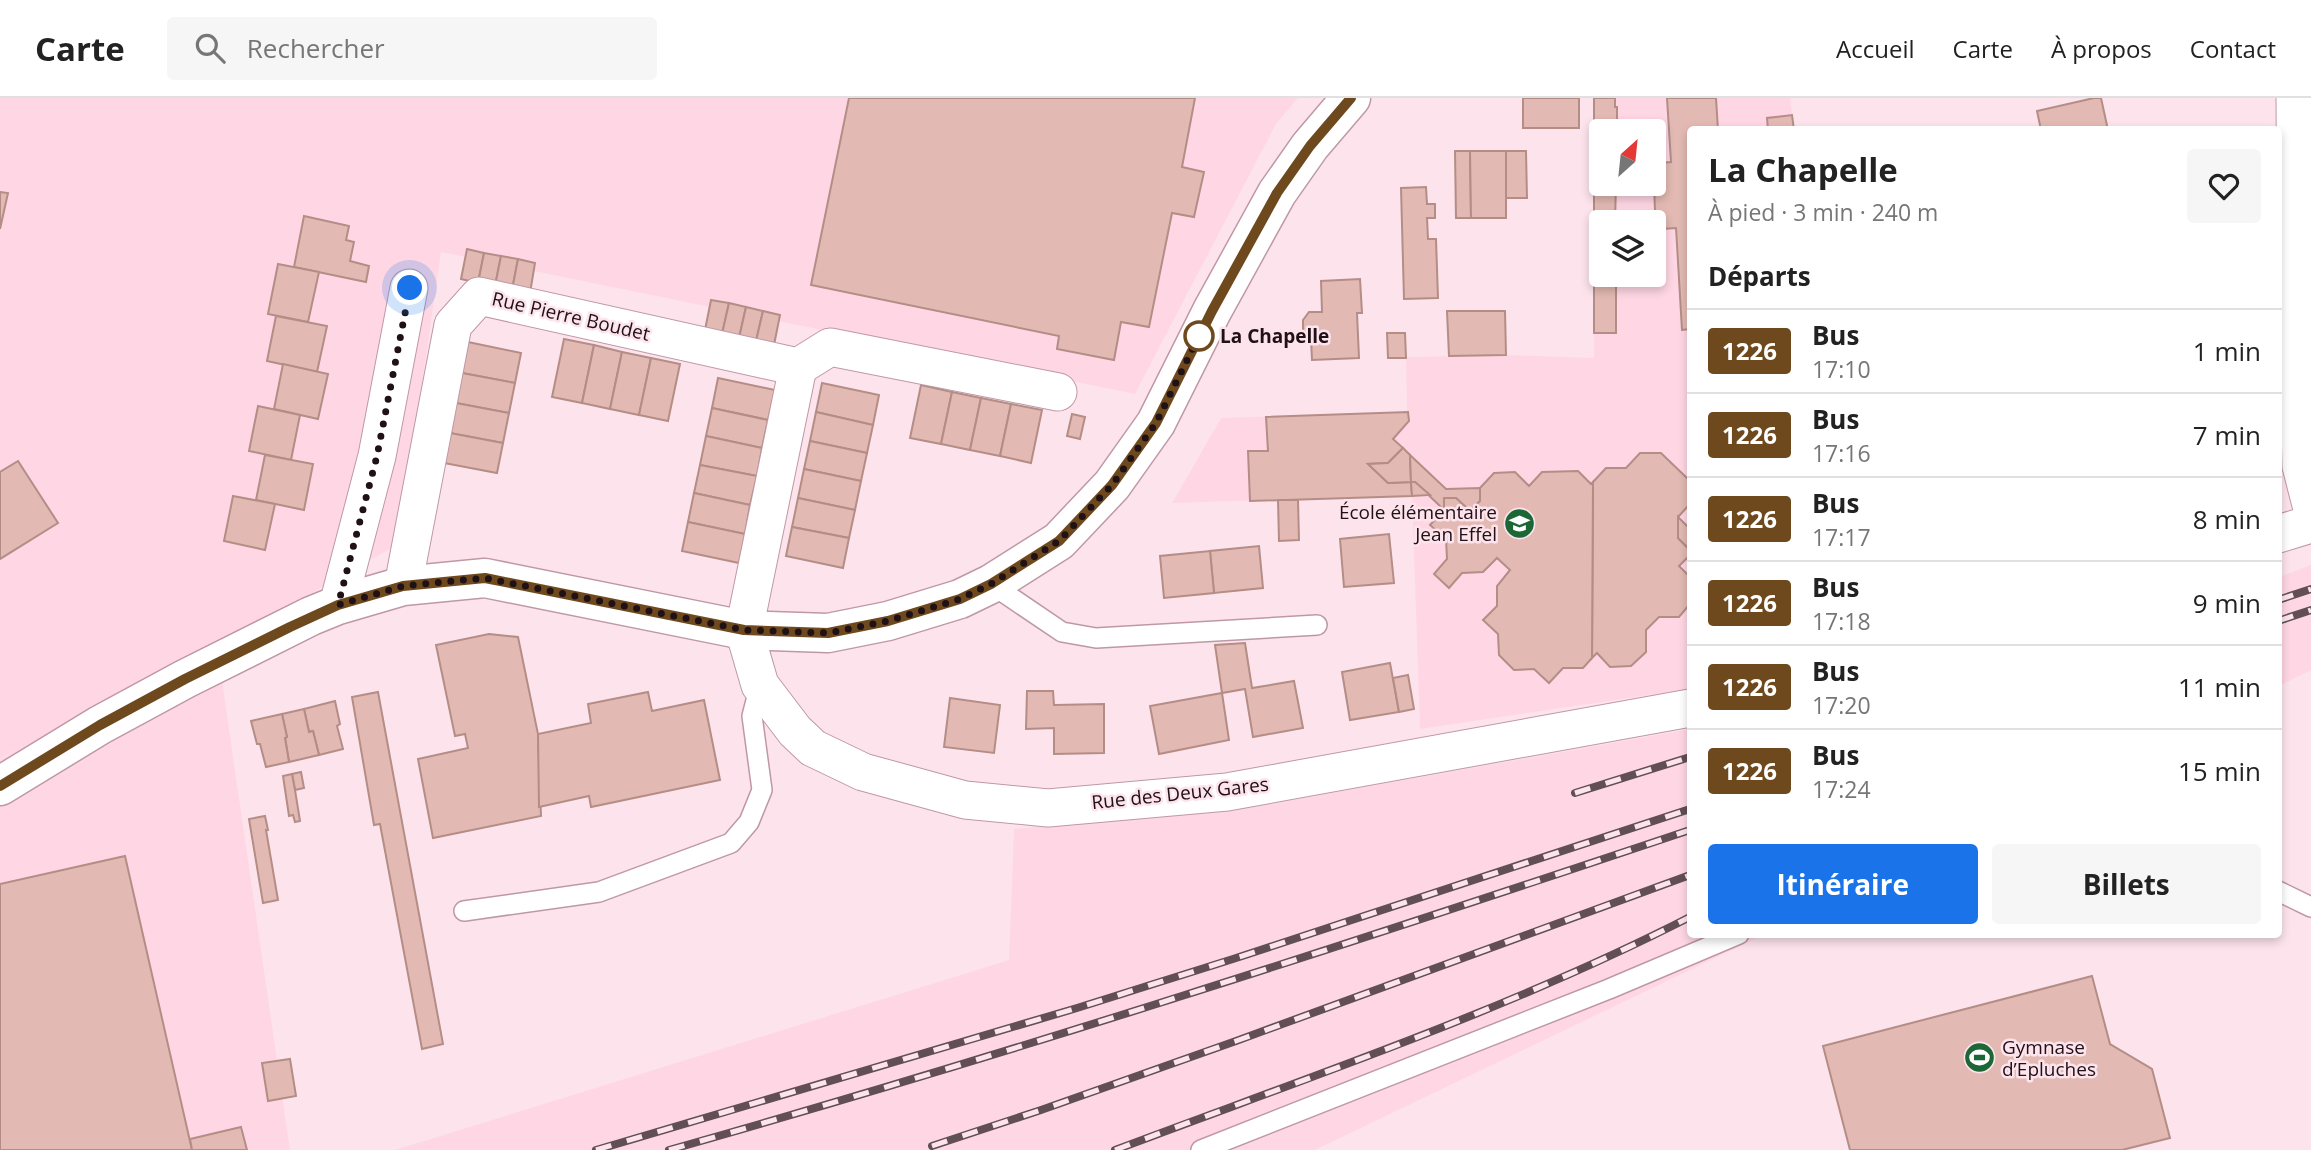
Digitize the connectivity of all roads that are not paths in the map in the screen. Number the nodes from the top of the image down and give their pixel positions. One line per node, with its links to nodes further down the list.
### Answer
1 (1351, 98): 11 (street)
2 (2295, 98): 3 (street)
3 (2287, 251): 7 (street)
4 (410, 288): 13 (street)
5 (798, 367): 6 (street); 12 (street, Rue Pierre Boudet); 15 (street)
6 (1058, 391)
7 (2306, 445): 8 (street)
8 (2311, 505)
9 (2311, 524): 10 (street)
10 (2282, 533)
11 (991, 584): 14 (lane); 15 (street)
12 (403, 586): 13 (street); 15 (street)
13 (338, 605): 18 (street)
14 (1317, 625)
15 (744, 630): 16 (street, Rue des Deux Gares)
16 (760, 685): 17 (street, Rue des Deux Gares); 21 (lane)
17 (1687, 709)
18 (0, 786)
19 (2282, 893): 20 (lane)
20 (2311, 907)
21 (464, 911)
22 (1730, 938): 23 (lane)
23 (1201, 1150)

